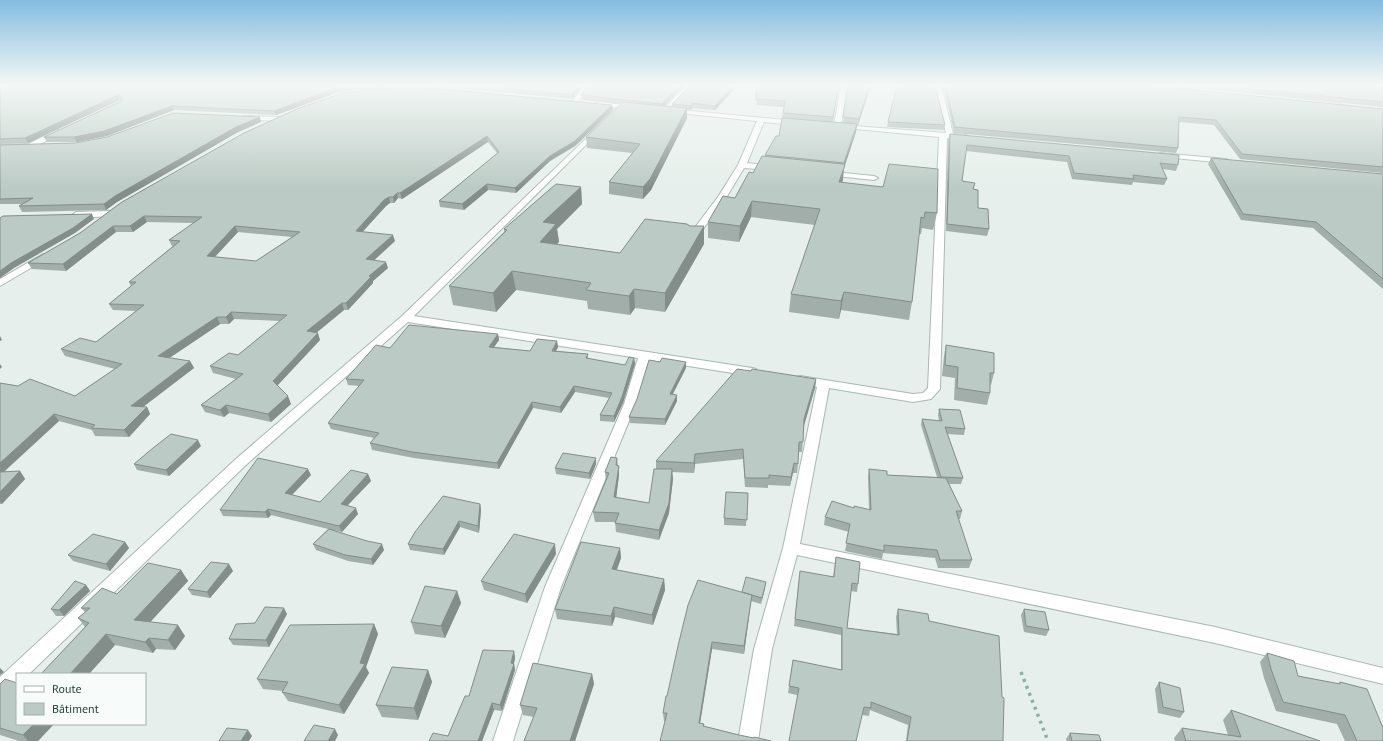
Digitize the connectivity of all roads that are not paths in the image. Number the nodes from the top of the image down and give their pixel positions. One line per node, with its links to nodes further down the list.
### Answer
1 (277, 120): 8 (street)
2 (607, 120): 26 (street)
3 (748, 120): 6 (street)
4 (835, 120): 10 (street)
5 (943, 120): 10 (street)
6 (761, 121): 7 (street); 17 (street)
7 (806, 124)
8 (263, 125)
9 (64, 130): 13 (street)
10 (946, 136): 11 (street); 30 (street)
11 (973, 138)
12 (0, 146): 13 (street)
13 (28, 146): 14 (street)
14 (50, 146)
15 (1154, 155): 16 (street)
16 (1233, 162)
17 (742, 164): 18 (street); 23 (street)
18 (781, 169)
19 (820, 173): 20 (street)
20 (874, 178)
21 (70, 215): 22 (street)
22 (97, 223)
23 (691, 239)
24 (53, 252): 25 (street)
25 (0, 283)
26 (406, 318): 27 (street); 32 (street)
27 (645, 355): 28 (street); 36 (street)
28 (762, 374)
29 (793, 379): 30 (street)
30 (824, 384): 31 (street)
31 (791, 548): 34 (street); 37 (street)
32 (17, 673)
33 (16, 674): 35 (street)
34 (1383, 676)
35 (0, 689)
36 (503, 741)
37 (748, 741)

